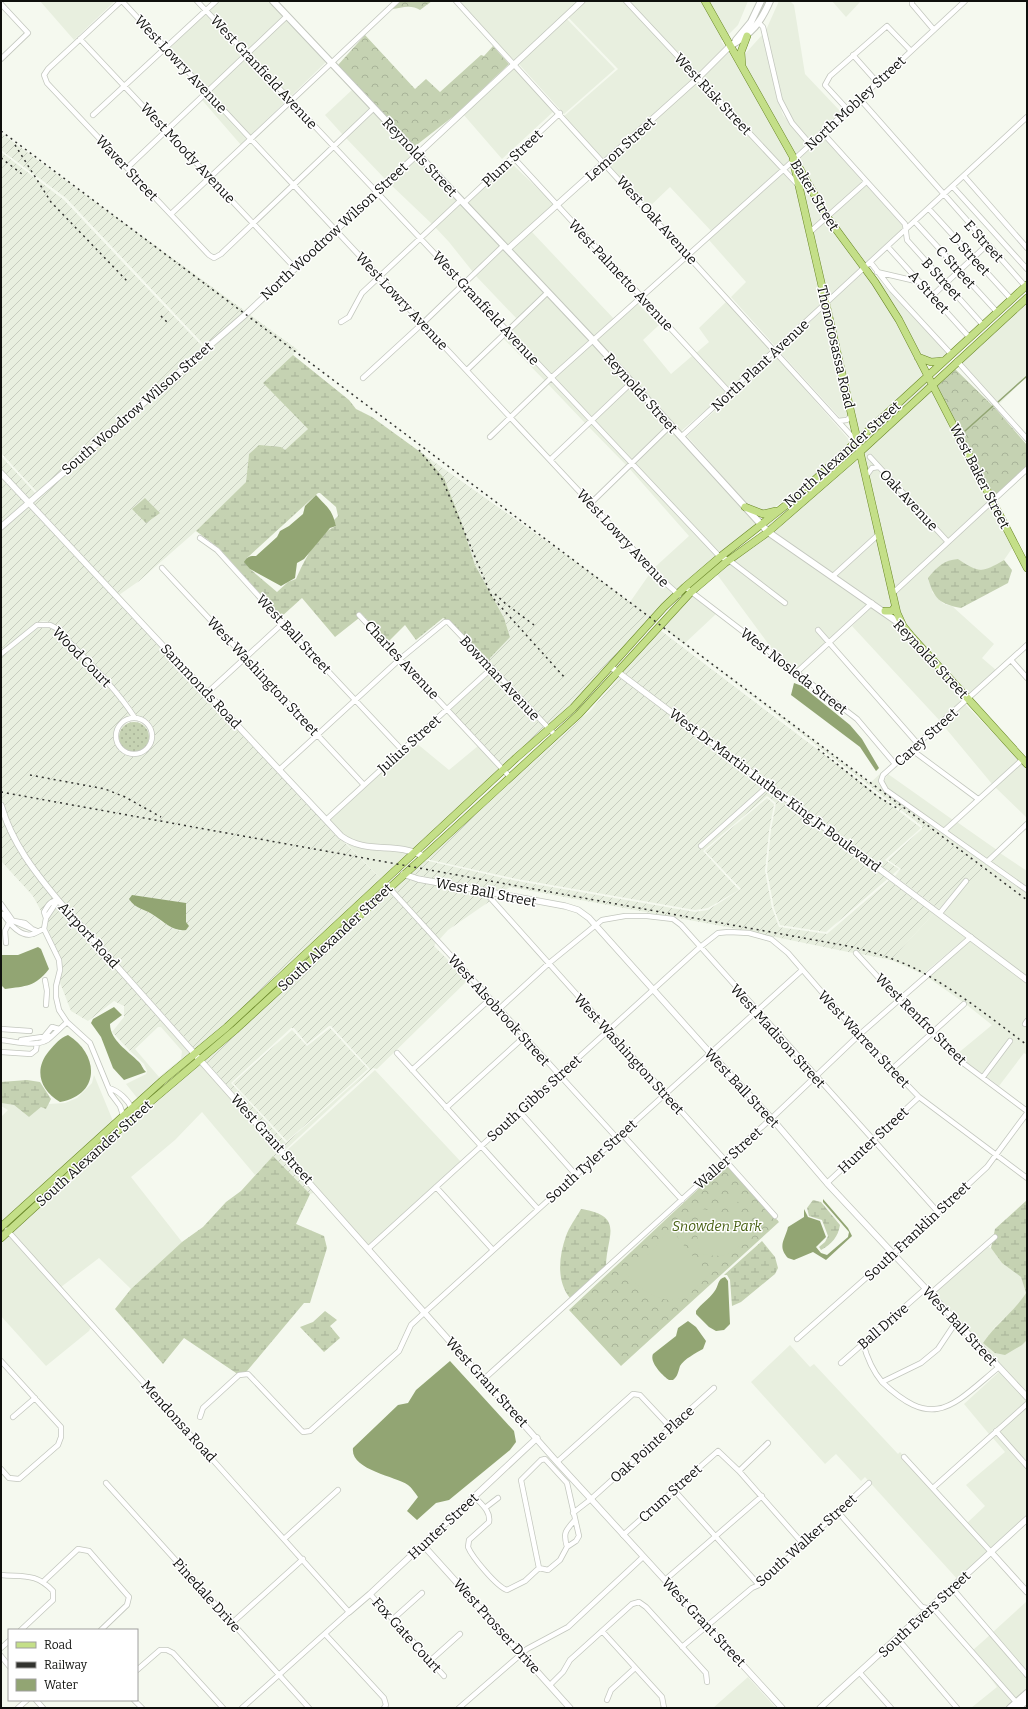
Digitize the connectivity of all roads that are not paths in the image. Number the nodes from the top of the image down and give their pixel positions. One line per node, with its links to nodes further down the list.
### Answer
1 (122, 1): 21 (street); 23 (street, West Lowry Avenue)
2 (197, 1): 15 (street, West Granfield Avenue)
3 (216, 1): 15 (street)
4 (273, 1): 16 (main road, Reynolds Street)
5 (397, 1): 28 (street)
6 (456, 1): 29 (street, West Oak Avenue)
7 (582, 1): 29 (street, North Woodrow Wilson Street)
8 (626, 1): 31 (street, West Risk Street)
9 (705, 1): 22 (main road, Baker Street)
10 (770, 1): 17 (main road)
11 (912, 1): 19 (street)
12 (965, 1): 19 (street, North Mobley Street)
13 (760, 3): 17 (main road); 18 (main road)
14 (1, 4): 27 (street)
15 (206, 11): 23 (street); 25 (street, West Granfield Avenue)
16 (287, 16): 25 (street); 28 (main road, Reynolds Street)
17 (759, 23): 18 (main road); 20 (main road); 45 (street)
18 (749, 26): 22 (main road)
19 (934, 30): 24 (street, North Mobley Street)
20 (747, 36): 22 (main road); 30 (main road)
21 (80, 39): 33 (street, West Moody Avenue); 51 (street, Waver Street)
22 (730, 46): 30 (main road, Baker Street); 31 (street, Lemon Street)
23 (167, 48): 33 (street); 34 (street, West Lowry Avenue)
24 (911, 51): 26 (street); 32 (street, North Mobley Street)
25 (247, 54): 34 (street); 36 (street, West Granfield Avenue)
26 (853, 55): 32 (street); 38 (street)
27 (1, 59)
28 (331, 62): 36 (street); 37 (main road, Reynolds Street)
29 (514, 62): 39 (street, West Oak Avenue); 47 (street, North Woodrow Wilson Street)
30 (742, 68): 49 (main road, Baker Street)
31 (698, 78): 50 (street, Lemon Street); 52 (street, West Risk Street)
32 (878, 82): 35 (street, North Mobley Street)
33 (126, 87): 40 (street); 42 (street, West Moody Avenue)
34 (207, 92): 42 (street); 44 (street, West Lowry Avenue)
35 (859, 98): 38 (street, North Mobley Street); 60 (street, E Street)
36 (290, 100): 44 (street); 46 (street, West Granfield Avenue)
37 (374, 108): 46 (street); 47 (main road, Reynolds Street)
38 (847, 109): 43 (street, North Mobley Street)
39 (560, 113): 48 (street, Plum Street); 50 (street, West Oak Avenue)
40 (93, 115)
41 (1027, 117): 53 (street, North Plant Avenue)
42 (167, 130): 51 (street); 54 (street, West Moody Avenue)
43 (822, 132): 45 (street, North Mobley Street); 55 (street, B Street)
44 (251, 138): 54 (street); 56 (street, West Lowry Avenue)
45 (810, 144): 49 (street, North Mobley Street)
46 (334, 146): 56 (street); 59 (street, West Granfield Avenue)
47 (417, 154): 59 (street, North Woodrow Wilson Street); 61 (main road, Reynolds Street)
48 (513, 157): 61 (street, Plum Street); 62 (street, West Palmetto Avenue)
49 (794, 160): 52 (street, North Mobley Street); 57 (main road, Thonotosassa Road); 65 (main road, Baker Street)
50 (604, 162): 62 (street, Lemon Street); 76 (street, West Oak Avenue)
51 (127, 168): 64 (street, Waver Street)
52 (783, 170): 57 (street, West Risk Street); 76 (street, North Mobley Street)
53 (964, 176): 58 (street, North Plant Avenue); 75 (street)
54 (210, 177): 64 (street); 67 (street, West Moody Avenue)
55 (866, 182): 65 (street); 69 (street, B Street)
56 (294, 184): 67 (street); 68 (street, West Lowry Avenue)
57 (800, 187): 70 (main road, Thonotosassa Road)
58 (953, 187): 60 (street, North Plant Avenue); 81 (street)
59 (377, 192): 68 (street, North Woodrow Wilson Street); 71 (street, West Granfield Avenue)
60 (944, 195): 63 (street, North Plant Avenue); 72 (street, E Street)
61 (462, 202): 71 (street, Plum Street); 73 (main road, Reynolds Street)
62 (557, 206): 73 (street, Lemon Street); 91 (street, West Palmetto Avenue)
63 (929, 209): 66 (street, North Plant Avenue); 77 (street, D Street)
64 (171, 214): 67 (street, Waver Street)
65 (827, 217): 70 (street); 80 (main road, Baker Street)
66 (915, 222): 69 (street, North Plant Avenue); 82 (street, C Street)
67 (253, 223): 79 (street, West Moody Avenue)
68 (336, 229): 79 (street, North Woodrow Wilson Street); 84 (street, West Lowry Avenue)
69 (905, 231): 74 (street, North Plant Avenue); 86 (street, B Street)
70 (810, 232): 94 (main road, Thonotosassa Road)
71 (420, 238): 84 (street, Plum Street); 87 (street, West Granfield Avenue)
72 (987, 245): 77 (street); 88 (street, E Street)
73 (506, 247): 87 (street); 89 (main road, Reynolds Street)
74 (888, 247): 78 (street, North Plant Avenue); 85 (street, A Street)
75 (1027, 248)
76 (689, 255): 91 (street, North Mobley Street); 103 (street, West Oak Avenue)
77 (973, 258): 82 (street); 93 (street, D Street)
78 (870, 263): 80 (street, North Plant Avenue); 83 (street)
79 (294, 267): 96 (street, North Woodrow Wilson Street)
80 (865, 269): 94 (street, North Plant Avenue); 105 (main road, Baker Street)
81 (1027, 269)
82 (960, 271): 86 (street); 95 (street, C Street)
83 (877, 272): 85 (street); 104 (street)
84 (380, 277): 97 (street); 98 (street, West Lowry Avenue)
85 (920, 282): 90 (street, A Street)
86 (946, 284): 90 (street); 99 (street, B Street)
87 (464, 285): 98 (street); 100 (street, West Granfield Avenue)
88 (1026, 285): 93 (main road, North Alexander Street)
89 (548, 292): 100 (street); 102 (main road, Reynolds Street)
90 (932, 296): 101 (street, A Street)
91 (642, 298): 102 (street, North Mobley Street); 114 (street, West Palmetto Avenue)
92 (1027, 298): 107 (main road, North Alexander Street)
93 (1011, 299): 95 (main road, North Alexander Street)
94 (826, 304): 103 (street, North Plant Avenue); 115 (main road, Thonotosassa Road)
95 (997, 312): 99 (main road, North Alexander Street)
96 (246, 314): 133 (street, South Woodrow Wilson Street)
97 (341, 322)
98 (423, 324): 108 (street, West Lowry Avenue); 110 (street)
99 (983, 325): 101 (main road, North Alexander Street)
100 (507, 331): 108 (street); 111 (street, West Granfield Avenue)
101 (969, 337): 104 (main road, North Alexander Street)
102 (593, 340): 111 (street, North Mobley Street); 112 (main road, Reynolds Street)
103 (776, 351): 114 (street, North Plant Avenue); 117 (street)
104 (951, 354): 106 (main road, North Alexander Street)
105 (918, 356): 106 (main road); 109 (main road, Baker Street)
106 (943, 361): 109 (main road, North Alexander Street)
107 (957, 361): 113 (main road, North Alexander Street); 122 (street)
108 (467, 370): 116 (street, West Lowry Avenue)
109 (927, 375): 113 (main road, Baker Street); 123 (main road, North Alexander Street)
110 (363, 378)
111 (551, 378): 116 (street); 118 (street, West Granfield Avenue)
112 (632, 382): 118 (street); 119 (main road, Reynolds Street)
113 (932, 385): 124 (main road, North Alexander Street); 132 (main road, West Baker Street)
114 (730, 393): 121 (street, North Plant Avenue)
115 (852, 415): 117 (street); 123 (main road, Thonotosassa Road)
116 (511, 417): 120 (street); 126 (street, West Lowry Avenue)
117 (837, 420): 123 (street)
118 (591, 421): 126 (street); 127 (street, West Granfield Avenue)
119 (670, 426): 121 (main road, Reynolds Street); 127 (street)
120 (490, 437)
121 (681, 437): 135 (main road, Reynolds Street)
122 (1027, 440)
123 (857, 442): 124 (main road, Thonotosassa Road); 136 (main road, North Alexander Street)
124 (860, 452): 131 (main road, Thonotosassa Road); 139 (main road, North Alexander Street)
125 (870, 457): 128 (street, Oak Avenue)
126 (550, 460): 134 (street, West Lowry Avenue)
127 (630, 463): 134 (street); 143 (street, West Granfield Avenue)
128 (878, 467): 131 (street); 142 (street, Oak Avenue)
129 (1027, 469): 132 (street)
130 (1, 473): 133 (street, Sammonds Road)
131 (866, 476): 140 (main road, Thonotosassa Road)
132 (992, 501): 142 (street); 146 (main road, West Baker Street)
133 (29, 503): 138 (street, South Woodrow Wilson Street); 173 (street, Sammonds Road)
134 (591, 503): 151 (street, West Lowry Avenue)
135 (745, 507): 136 (main road); 137 (main road, Reynolds Street)
136 (784, 508): 137 (main road, North Alexander Street)
137 (762, 525): 139 (main road, Reynolds Street); 143 (main road, North Alexander Street)
138 (1, 527)
139 (768, 532): 144 (main road, North Alexander Street); 147 (main road, Reynolds Street)
140 (879, 534): 147 (street); 150 (main road, Thonotosassa Road)
141 (200, 538): 159 (street, West Ball Street)
142 (948, 542): 150 (street)
143 (720, 557): 144 (street, West Granfield Avenue); 148 (main road, North Alexander Street)
144 (729, 560): 149 (main road, North Alexander Street); 153 (street, West Granfield Avenue)
145 (162, 568): 166 (street, West Washington Street)
146 (1027, 568)
147 (833, 576): 154 (main road, Reynolds Street)
148 (685, 587): 149 (street, West Nosleda Street); 151 (main road, North Alexander Street)
149 (691, 592): 152 (main road, North Alexander Street); 171 (street, West Nosleda Street)
150 (892, 593): 155 (main road, Thonotosassa Road)
151 (678, 594): 152 (street, West Lowry Avenue); 158 (main road, North Alexander Street)
152 (684, 600): 160 (main road, North Alexander Street)
153 (785, 603)
154 (872, 603): 156 (main road, Reynolds Street); 163 (street)
155 (895, 607): 156 (main road); 161 (main road, Thonotosassa Road)
156 (885, 611): 161 (main road, Reynolds Street)
157 (359, 615): 167 (street, Charles Avenue)
158 (653, 620): 170 (main road, South Alexander Street)
159 (284, 623): 166 (street); 175 (street, West Ball Street)
160 (660, 625): 170 (main road, South Alexander Street)
161 (903, 626): 174 (main road, Reynolds Street)
162 (818, 630): 163 (street)
163 (830, 643): 171 (street); 181 (street)
164 (1027, 645): 168 (street, Carey Street)
165 (1, 654): 177 (street, Wood Court)
166 (247, 658): 173 (street); 179 (street, West Washington Street)
167 (400, 659): 169 (street, Bowman Avenue); 175 (street); 176 (street, Charles Avenue)
168 (1011, 660): 172 (street); 174 (street, Carey Street)
169 (492, 668): 176 (street, Julius Street); 178 (street, Bowman Avenue)
170 (614, 669): 178 (main road, South Alexander Street); 180 (main road, South Alexander Street); 190 (street, West Dr Martin Luther King Jr Boulevard)
171 (797, 672): 185 (street, West Nosleda Street)
172 (1027, 678)
173 (207, 693): 186 (street, Sammonds Road)
174 (968, 698): 181 (street, Carey Street); 184 (main road, Reynolds Street)
175 (355, 700): 179 (street); 183 (street, West Ball Street)
176 (447, 709): 183 (street, Julius Street); 187 (street, Charles Avenue)
177 (135, 718): 177 (street, Wood Court)
178 (549, 729): 180 (street, Bowman Avenue); 187 (main road, South Alexander Street)
179 (318, 734): 186 (street); 189 (street, West Washington Street)
180 (555, 735): 188 (main road, South Alexander Street)
181 (918, 744): 182 (street, Carey Street)
182 (913, 749): 185 (street, Carey Street); 191 (street)
183 (402, 750): 189 (street, Julius Street)
184 (1025, 762): 191 (street)
185 (895, 764): 195 (street, Carey Street)
186 (279, 770): 193 (street, Sammonds Road)
187 (504, 770): 188 (street, Charles Avenue); 197 (main road, South Alexander Street)
188 (509, 776): 198 (main road, South Alexander Street)
189 (364, 785): 193 (street, Julius Street)
190 (769, 785): 196 (street); 209 (street, West Dr Martin Luther King Jr Boulevard)
191 (978, 799): 195 (street)
192 (1, 805): 206 (street, Airport Road)
193 (326, 820): 197 (street, Sammonds Road)
194 (1027, 824): 199 (street)
195 (944, 831): 199 (street)
196 (701, 846)
197 (415, 852): 198 (street, Sammonds Road); 201 (main road, South Alexander Street)
198 (423, 856): 200 (main road, South Alexander Street)
199 (987, 862): 204 (street)
200 (403, 874): 203 (main road, South Alexander Street); 205 (street, West Ball Street)
201 (383, 881): 203 (street, West Alsobrook Street); 214 (main road, South Alexander Street)
202 (966, 881): 209 (street)
203 (388, 887): 214 (main road, South Alexander Street); 226 (street, West Alsobrook Street)
204 (1027, 890)
205 (485, 892): 211 (street, West Ball Street); 219 (street, West Washington Street)
206 (58, 900): 212 (street); 249 (street, Airport Road)
207 (1, 904): 208 (street)
208 (4, 913): 210 (street)
209 (940, 913): 215 (street, West Dr Martin Luther King Jr Boulevard)
210 (11, 923): 213 (street); 213 (street); 216 (street)
211 (595, 925): 217 (street, West Madison Street); 219 (street, West Madison Street); 225 (street, West Ball Street)
212 (44, 929): 213 (street); 224 (street)
213 (35, 931)
214 (337, 931): 249 (main road, South Alexander Street)
215 (971, 937): 222 (street, West Dr Martin Luther King Jr Boulevard); 227 (street, Waller Street)
216 (6, 943)
217 (699, 948): 220 (street, West Warren Street); 225 (street, South Gibbs Street); 231 (street, West Madison Street)
218 (856, 953): 227 (street, West Renfro Street)
219 (548, 964): 230 (street, West Madison Street); 236 (street, West Washington Street)
220 (801, 970): 231 (street, South Tyler Street); 239 (street, West Warren Street)
221 (45, 980): 223 (street)
222 (1027, 980)
223 (47, 991): 224 (street); 229 (street)
224 (56, 991): 232 (street)
225 (654, 991): 236 (street, South Gibbs Street); 248 (street, West Ball Street)
226 (490, 999): 230 (street, West Alsobrook Street); 250 (street)
227 (899, 1000): 237 (street, West Renfro Street); 239 (street, Waller Street)
228 (964, 1004): 237 (street)
229 (46, 1006)
230 (499, 1009): 240 (street, West Alsobrook Street)
231 (756, 1011): 248 (street, South Tyler Street); 253 (street, West Madison Street)
232 (67, 1022): 234 (street); 255 (street)
233 (1, 1029): 235 (street)
234 (59, 1029): 238 (street); 241 (street)
235 (30, 1031)
236 (608, 1031): 252 (street, South Gibbs Street); 256 (street, West Washington Street)
237 (932, 1033): 251 (street); 254 (street, West Renfro Street)
238 (53, 1035): 241 (street); 245 (street)
239 (859, 1035): 251 (street, West Warren Street); 253 (street, Waller Street)
240 (524, 1037): 252 (street, West Alsobrook Street); 258 (street)
241 (43, 1038): 243 (street)
242 (1, 1040): 243 (street)
243 (16, 1041): 245 (street)
244 (1010, 1041): 254 (street)
245 (37, 1043): 246 (street)
246 (1, 1052)
247 (397, 1053): 250 (street)
248 (711, 1054): 256 (street, South Tyler Street); 263 (street, West Ball Street)
249 (197, 1055): 259 (main road, South Alexander Street); 283 (street, West Grant Street)
250 (412, 1070): 258 (street)
251 (891, 1070): 257 (street, West Warren Street)
252 (558, 1076): 260 (street, South Gibbs Street); 265 (street, West Alsobrook Street)
253 (815, 1076): 263 (street, Waller Street); 266 (street, West Madison Street)
254 (983, 1077): 261 (street, West Renfro Street)
255 (109, 1088): 259 (street); 262 (street)
256 (665, 1094): 264 (street, South Tyler Street); 270 (street, West Washington Street)
257 (919, 1097): 266 (street, Hunter Street); 268 (street, West Warren Street)
258 (446, 1108): 267 (street)
259 (133, 1111): 262 (main road, South Alexander Street); 271 (main road, South Alexander Street)
260 (518, 1111): 267 (street, South Gibbs Street); 272 (street)
261 (1027, 1112): 268 (street, South Franklin Street)
262 (123, 1115): 269 (main road, South Alexander Street)
263 (771, 1118): 270 (street, Waller Street); 274 (street, West Ball Street)
264 (621, 1133): 265 (street, South Tyler Street); 276 (street)
265 (616, 1137): 272 (street, South Tyler Street)
266 (872, 1141): 274 (street, Hunter Street); 278 (street, West Madison Street)
267 (480, 1146): 275 (street, South Gibbs Street); 277 (street)
268 (995, 1155): 273 (street, West Warren Street); 278 (street, South Franklin Street)
269 (78, 1156): 271 (main road); 280 (main road, South Alexander Street)
270 (724, 1160): 276 (street, Waller Street); 279 (street, West Washington Street)
271 (83, 1162): 280 (main road, South Alexander Street)
272 (576, 1175): 277 (street, South Tyler Street)
273 (1027, 1178)
274 (827, 1183): 285 (street, West Ball Street)
275 (436, 1187): 283 (street, South Gibbs Street); 284 (street)
276 (682, 1200): 295 (street, Waller Street)
277 (538, 1209): 284 (street, South Tyler Street)
278 (938, 1212): 285 (street, South Franklin Street)
279 (775, 1216)
280 (4, 1228): 282 (main road, South Alexander Street); 328 (street, Mendonsa Road)
281 (995, 1237): 287 (street)
282 (1, 1238)
283 (369, 1248): 288 (street, West Grant Street)
284 (493, 1250): 288 (street, South Tyler Street)
285 (892, 1255): 286 (street, West Ball Street); 290 (street, South Franklin Street)
286 (925, 1289): 287 (street, West Ball Street); 291 (street, Ball Drive)
287 (930, 1294): 289 (street, West Ball Street)
288 (425, 1312): 295 (street, West Grant Street); 302 (street, South Tyler Street)
289 (956, 1322): 294 (street, West Ball Street); 296 (street)
290 (797, 1339)
291 (863, 1343): 293 (street, Ball Drive); 296 (street)
292 (1, 1361): 299 (street)
293 (841, 1363)
294 (999, 1367): 296 (street); 298 (street, West Ball Street)
295 (484, 1379): 305 (street, West Grant Street)
296 (882, 1382)
297 (714, 1388): 303 (street, Oak Pointe Place)
298 (1027, 1397)
299 (35, 1398): 301 (street); 310 (street)
300 (1027, 1404): 304 (street)
301 (13, 1417)
302 (200, 1417)
303 (670, 1427): 308 (street); 320 (street, Oak Pointe Place)
304 (996, 1431): 309 (street); 314 (street)
305 (537, 1438): 308 (street, West Grant Street); 317 (street, Hunter Street)
306 (768, 1443): 311 (street)
307 (904, 1457): 314 (street)
308 (557, 1462): 320 (street, West Grant Street)
309 (1027, 1466)
310 (1, 1469)
311 (739, 1471): 316 (street, Crum Street); 318 (street)
312 (106, 1482): 347 (street, Pinedale Drive)
313 (869, 1483): 322 (street, South Walker Street)
314 (932, 1488): 332 (street)
315 (338, 1490): 328 (street)
316 (674, 1490): 326 (street, Crum Street); 327 (street)
317 (474, 1496): 321 (street); 330 (street, Hunter Street)
318 (762, 1496): 327 (street); 329 (street)
319 (498, 1498): 321 (street)
320 (591, 1499): 323 (street, Oak Pointe Place); 326 (street, West Grant Street)
321 (485, 1508): 335 (street)
322 (838, 1512): 329 (street, South Walker Street); 344 (street)
323 (573, 1513): 325 (street); 335 (street)
324 (1027, 1519): 332 (street, South Evers Street)
325 (575, 1520): 331 (street); 331 (street)
326 (623, 1535): 333 (street, West Grant Street)
327 (715, 1536): 338 (street); 339 (street)
328 (284, 1539): 334 (street, Mendonsa Road)
329 (804, 1544): 339 (street, South Walker Street)
330 (423, 1545): 343 (street, Hunter Street); 356 (street, West Prosser Drive)
331 (566, 1547): 335 (street)
332 (991, 1552): 340 (street, South Evers Street); 341 (street)
333 (643, 1557): 338 (street, West Grant Street); 356 (street)
334 (303, 1559): 345 (street, Mendonsa Road); 347 (street)
335 (539, 1568)
336 (1, 1576): 337 (street)
337 (44, 1580): 349 (street); 350 (street)
338 (665, 1580): 348 (street, West Grant Street)
339 (759, 1585): 348 (street, South Walker Street)
340 (952, 1588): 344 (street, South Evers Street); 364 (street)
341 (1027, 1592)
342 (422, 1593): 346 (street)
343 (370, 1594): 345 (street, Hunter Street); 346 (street, Fox Gate Court)
344 (929, 1610): 354 (street, South Evers Street); 372 (street)
345 (349, 1612): 352 (street)
346 (393, 1619): 358 (street, Fox Gate Court)
347 (232, 1623): 363 (street, Pinedale Drive)
348 (706, 1625): 355 (street, South Walker Street); 382 (street, West Grant Street)
349 (22, 1629)
350 (102, 1629)
351 (602, 1631): 355 (street); 360 (street); 367 (street)
352 (325, 1634): 363 (street); 378 (street)
353 (460, 1634): 358 (street)
354 (897, 1638): 362 (street, South Evers Street); 384 (street)
355 (682, 1647): 366 (street)
356 (522, 1653): 367 (street, West Prosser Drive); 379 (street)
357 (1, 1656): 359 (street)
358 (431, 1660): 365 (street, Fox Gate Court)
359 (8, 1665)
360 (635, 1668): 369 (street); 381 (street)
361 (138, 1669): 375 (street)
362 (860, 1673): 373 (street, South Evers Street); 383 (street)
363 (279, 1675): 376 (street); 377 (street, Pinedale Drive)
364 (1027, 1675)
365 (444, 1676)
366 (707, 1682)
367 (550, 1685): 380 (street, West Prosser Drive)
368 (1027, 1693): 372 (main road)
369 (607, 1700)
370 (1027, 1700): 372 (main road)
371 (26, 1701): 374 (street)
372 (1017, 1705): 385 (main road)
373 (824, 1707)
374 (18, 1708)
375 (223, 1708)
376 (242, 1708)
377 (308, 1708)
378 (384, 1708)
379 (459, 1708)
380 (570, 1708)
381 (664, 1708)
382 (782, 1708)
383 (891, 1708)
384 (957, 1708)
385 (1010, 1708)

